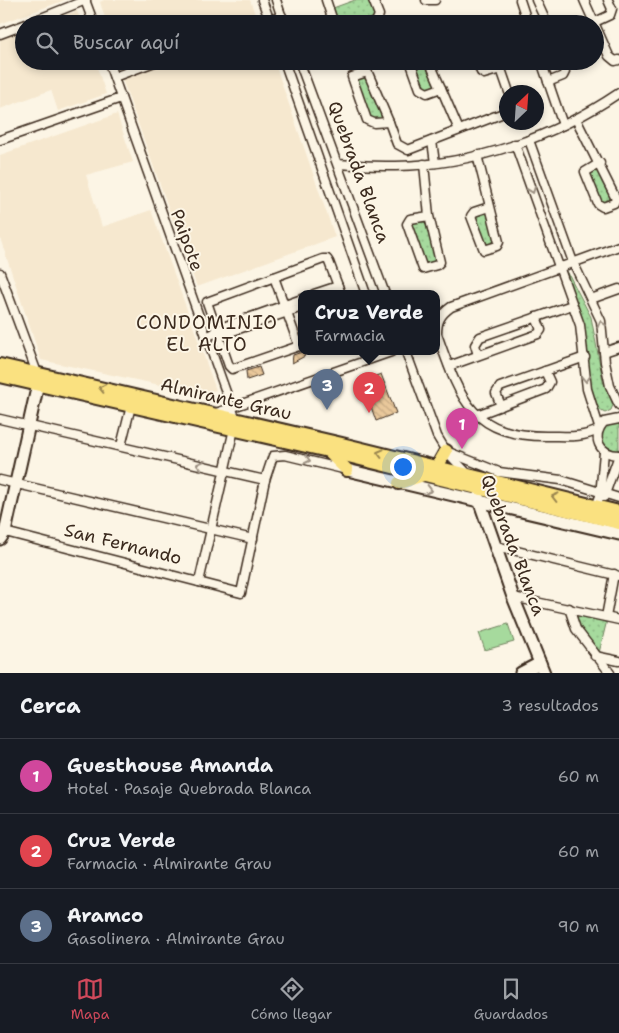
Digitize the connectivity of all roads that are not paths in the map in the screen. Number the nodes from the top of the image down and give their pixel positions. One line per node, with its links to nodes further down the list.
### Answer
1 (85, 0): 12 (street); 13 (street)
2 (262, 0): 14 (street)
3 (276, 0): 15 (street)
4 (326, 0): 16 (street)
5 (373, 0): 17 (street)
6 (426, 0): 7 (street)
7 (435, 0)
8 (520, 0): 18 (street)
9 (536, 0): 19 (street)
10 (584, 0): 20 (street)
11 (608, 0): 21 (street)
12 (48, 15)
13 (91, 15)
14 (267, 15)
15 (281, 15)
16 (331, 15)
17 (379, 15)
18 (525, 15)
19 (543, 15)
20 (592, 15)
21 (604, 17)
22 (15, 28): 23 (street)
23 (0, 34)
24 (604, 44): 25 (street)
25 (617, 60)
26 (111, 70): 37 (street, Paipote)
27 (133, 70): 37 (street)
28 (287, 70): 66 (street)
29 (302, 70): 55 (street, Quebrada Blanca)
30 (413, 70): 40 (street)
31 (433, 70): 40 (street)
32 (480, 70): 33 (street)
33 (490, 70)
34 (501, 70): 39 (street)
35 (544, 70): 38 (street)
36 (564, 70): 38 (street)
37 (114, 77): 42 (street, Paipote)
38 (548, 82): 46 (street)
39 (507, 85)
40 (441, 88): 47 (street)
41 (619, 93): 44 (street)
42 (121, 98): 48 (street); 76 (street, Paipote)
43 (499, 115): 47 (street)
44 (576, 119): 46 (street); 54 (street)
45 (389, 122): 45 (street); 49 (street)
46 (563, 125): 50 (street)
47 (459, 130): 49 (street)
48 (0, 140)
49 (432, 140): 53 (street)
50 (528, 140): 51 (street); 60 (street)
51 (515, 144): 52 (street); 61 (street, one-way to 61)
52 (477, 155): 53 (street); 57 (street)
53 (436, 163): 56 (street)
54 (600, 163): 54 (street)
55 (338, 164): 56 (street); 67 (street, Quebrada Blanca)
56 (424, 164): 58 (street)
57 (489, 207): 57 (street)
58 (429, 216): 58 (street)
59 (619, 246): 60 (street)
60 (572, 262): 61 (street); 68 (street)
61 (560, 267): 70 (street); 73 (street)
62 (0, 273): 90 (street)
63 (274, 277): 65 (street); 72 (street); 75 (street)
64 (619, 289): 68 (street)
65 (338, 290)
66 (365, 290)
67 (384, 290)
68 (591, 299): 81 (street, one-way to 68)
69 (298, 301): 72 (street)
70 (572, 305): 74 (street); 85 (street)
71 (298, 306): 72 (street)
72 (286, 308): 75 (street); 77 (street)
73 (440, 317)
74 (536, 318): 84 (street); 84 (street)
75 (217, 332): 76 (street); 79 (street)
76 (206, 337): 97 (street, Paipote)
77 (298, 340)
78 (440, 343): 87 (street)
79 (298, 346)
80 (619, 347): 81 (street)
81 (604, 352): 91 (street)
82 (381, 355): 97 (street)
83 (407, 355): 104 (street, Quebrada Blanca)
84 (478, 355): 87 (street)
85 (585, 357): 88 (street); 99 (street, one-way to 99)
86 (0, 364): 90 (main road, Almirante Grau)
87 (449, 366): 94 (street)
88 (545, 371): 93 (street); 93 (street)
89 (0, 376): 90 (main road, Almirante Grau)
90 (38, 379): 92 (main road, Almirante Grau); 97 (main road, Almirante Grau, one-way to 90); 98 (street)
91 (619, 405)
92 (131, 406): 97 (main road, Almirante Grau); 102 (street)
93 (501, 406): 94 (street)
94 (477, 415): 100 (street)
95 (619, 418): 99 (street)
96 (0, 419): 98 (street)
97 (234, 419): 103 (main road, Almirante Grau); 107 (main road, Almirante Grau, one-way to 97); 109 (street)
98 (29, 426): 102 (street); 115 (street)
99 (599, 429): 100 (street); 101 (street)
100 (584, 436): 101 (street)
101 (598, 441): 105 (street)
102 (121, 446): 109 (street, one-way to 102)
103 (328, 451): 108 (main road); 110 (main road, Almirante Grau)
104 (446, 451): 107 (main road); 111 (street, Quebrada Blanca); 117 (street)
105 (604, 452): 106 (street); 117 (street)
106 (619, 455): 117 (street)
107 (437, 467): 111 (main road, Almirante Grau)
108 (347, 470): 113 (street, one-way to 108); 114 (street)
109 (224, 471): 113 (street); 122 (street)
110 (424, 475): 114 (main road); 116 (main road, Almirante Grau)
111 (469, 476): 116 (street, Quebrada Blanca); 120 (main road, Almirante Grau, one-way to 111)
112 (0, 480): 115 (street)
113 (265, 480): 124 (street)
114 (399, 483): 119 (street, one-way to 119)
115 (16, 484): 122 (street); 123 (street)
116 (475, 488): 119 (street, Quebrada Blanca); 121 (main road, Almirante Grau)
117 (603, 492): 118 (street); 120 (street)
118 (619, 498)
119 (480, 503): 121 (street); 125 (street, Quebrada Blanca)
120 (599, 508): 121 (main road, Almirante Grau)
121 (619, 523)
122 (211, 529): 124 (street); 127 (street)
123 (2, 536): 127 (street, San Fernando)
124 (253, 539): 127 (street, San Fernando)
125 (496, 546): 126 (street); 128 (street, Quebrada Blanca)
126 (617, 575): 130 (street)
127 (199, 582)
128 (512, 597): 129 (street); 134 (street, Quebrada Blanca)
129 (570, 608): 130 (street); 132 (street)
130 (606, 616): 131 (street)
131 (619, 620)
132 (595, 656): 133 (street); 136 (street)
133 (619, 661)
134 (542, 668): 135 (street)
135 (522, 673)
136 (610, 673)

